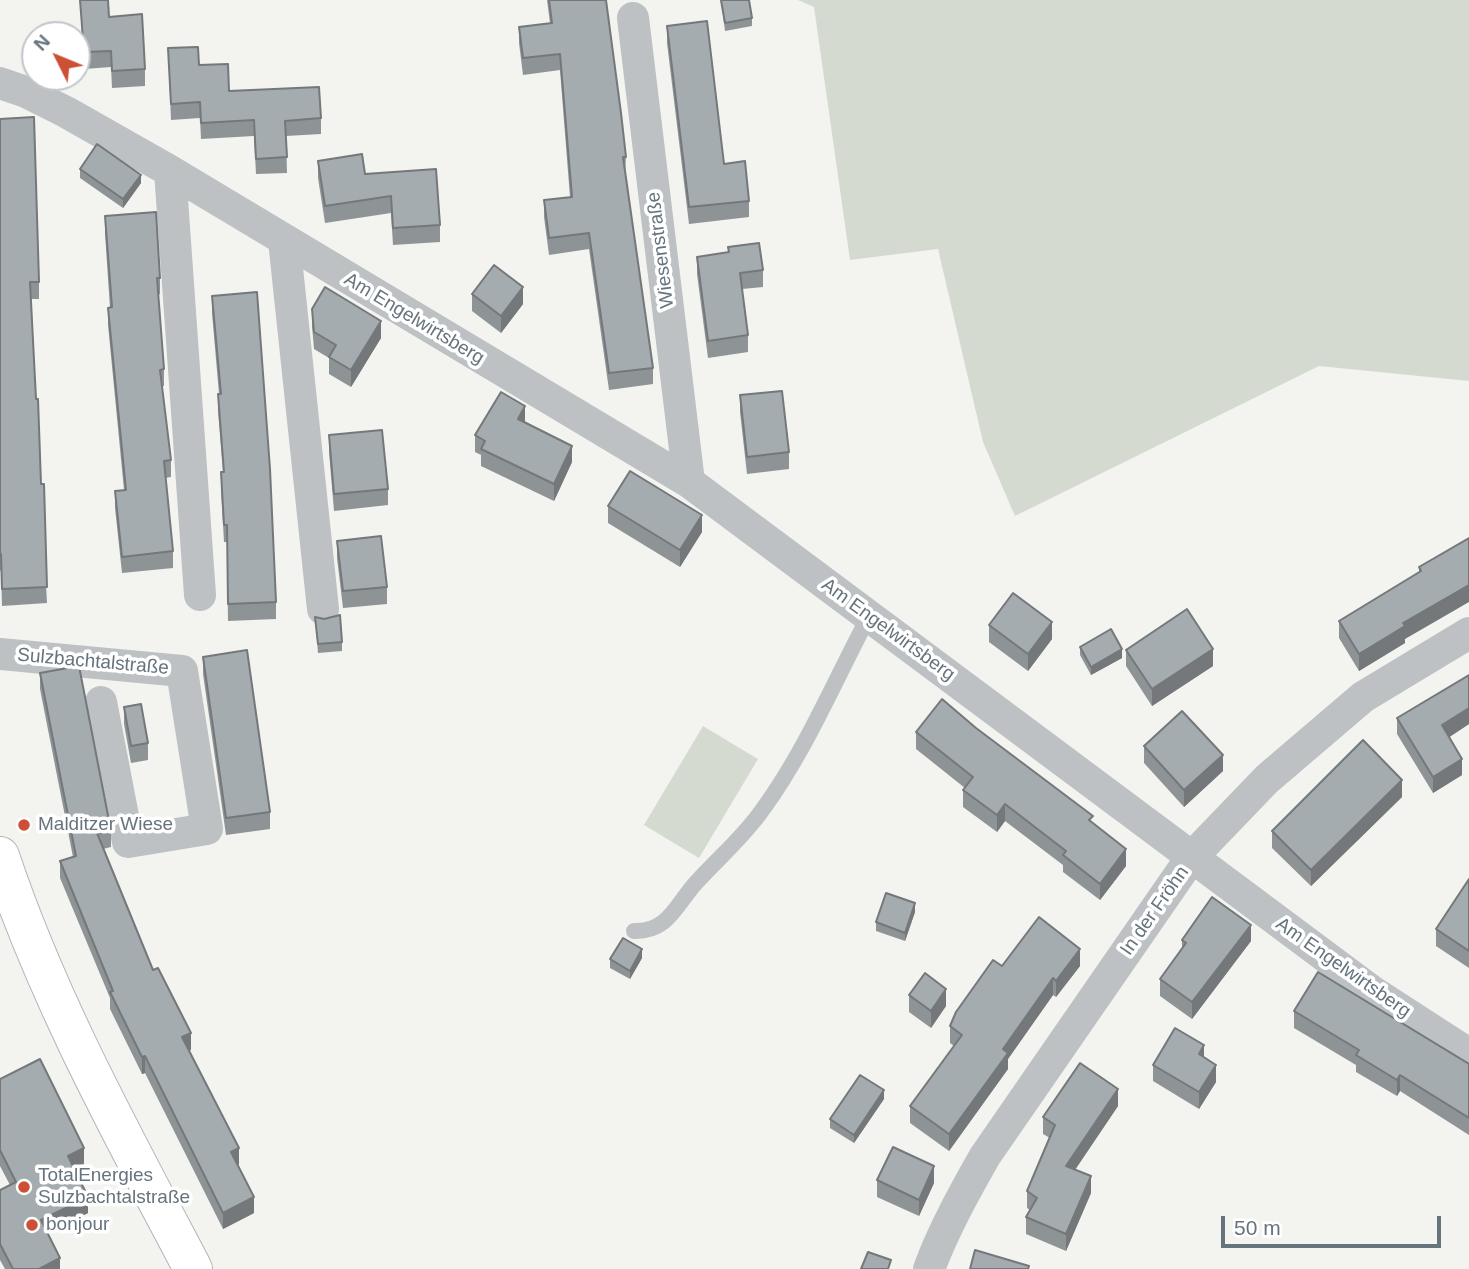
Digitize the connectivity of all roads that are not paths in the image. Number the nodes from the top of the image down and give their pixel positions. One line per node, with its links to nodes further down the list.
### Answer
1 (633, 18): 5 (street, Wiesenstraße)
2 (0, 83): 3 (street, Am Engelwirtsberg)
3 (170, 171): 4 (street, Am Engelwirtsberg); 6 (street)
4 (284, 240): 5 (street, Am Engelwirtsberg); 7 (street)
5 (688, 482): 8 (street, Am Engelwirtsberg)
6 (200, 595)
7 (323, 609)
8 (869, 616): 13 (street, Am Engelwirtsberg); 14 (lane)
9 (1469, 633): 13 (street, In der Fröhn)
10 (0, 654): 11 (street, Sulzbachtalstraße)
11 (101, 702)
12 (0, 856): 16 (main road)
13 (1191, 858): 15 (street, Am Engelwirtsberg); 17 (street, In der Fröhn)
14 (634, 931)
15 (1469, 1054)
16 (193, 1269)
17 (929, 1269)

